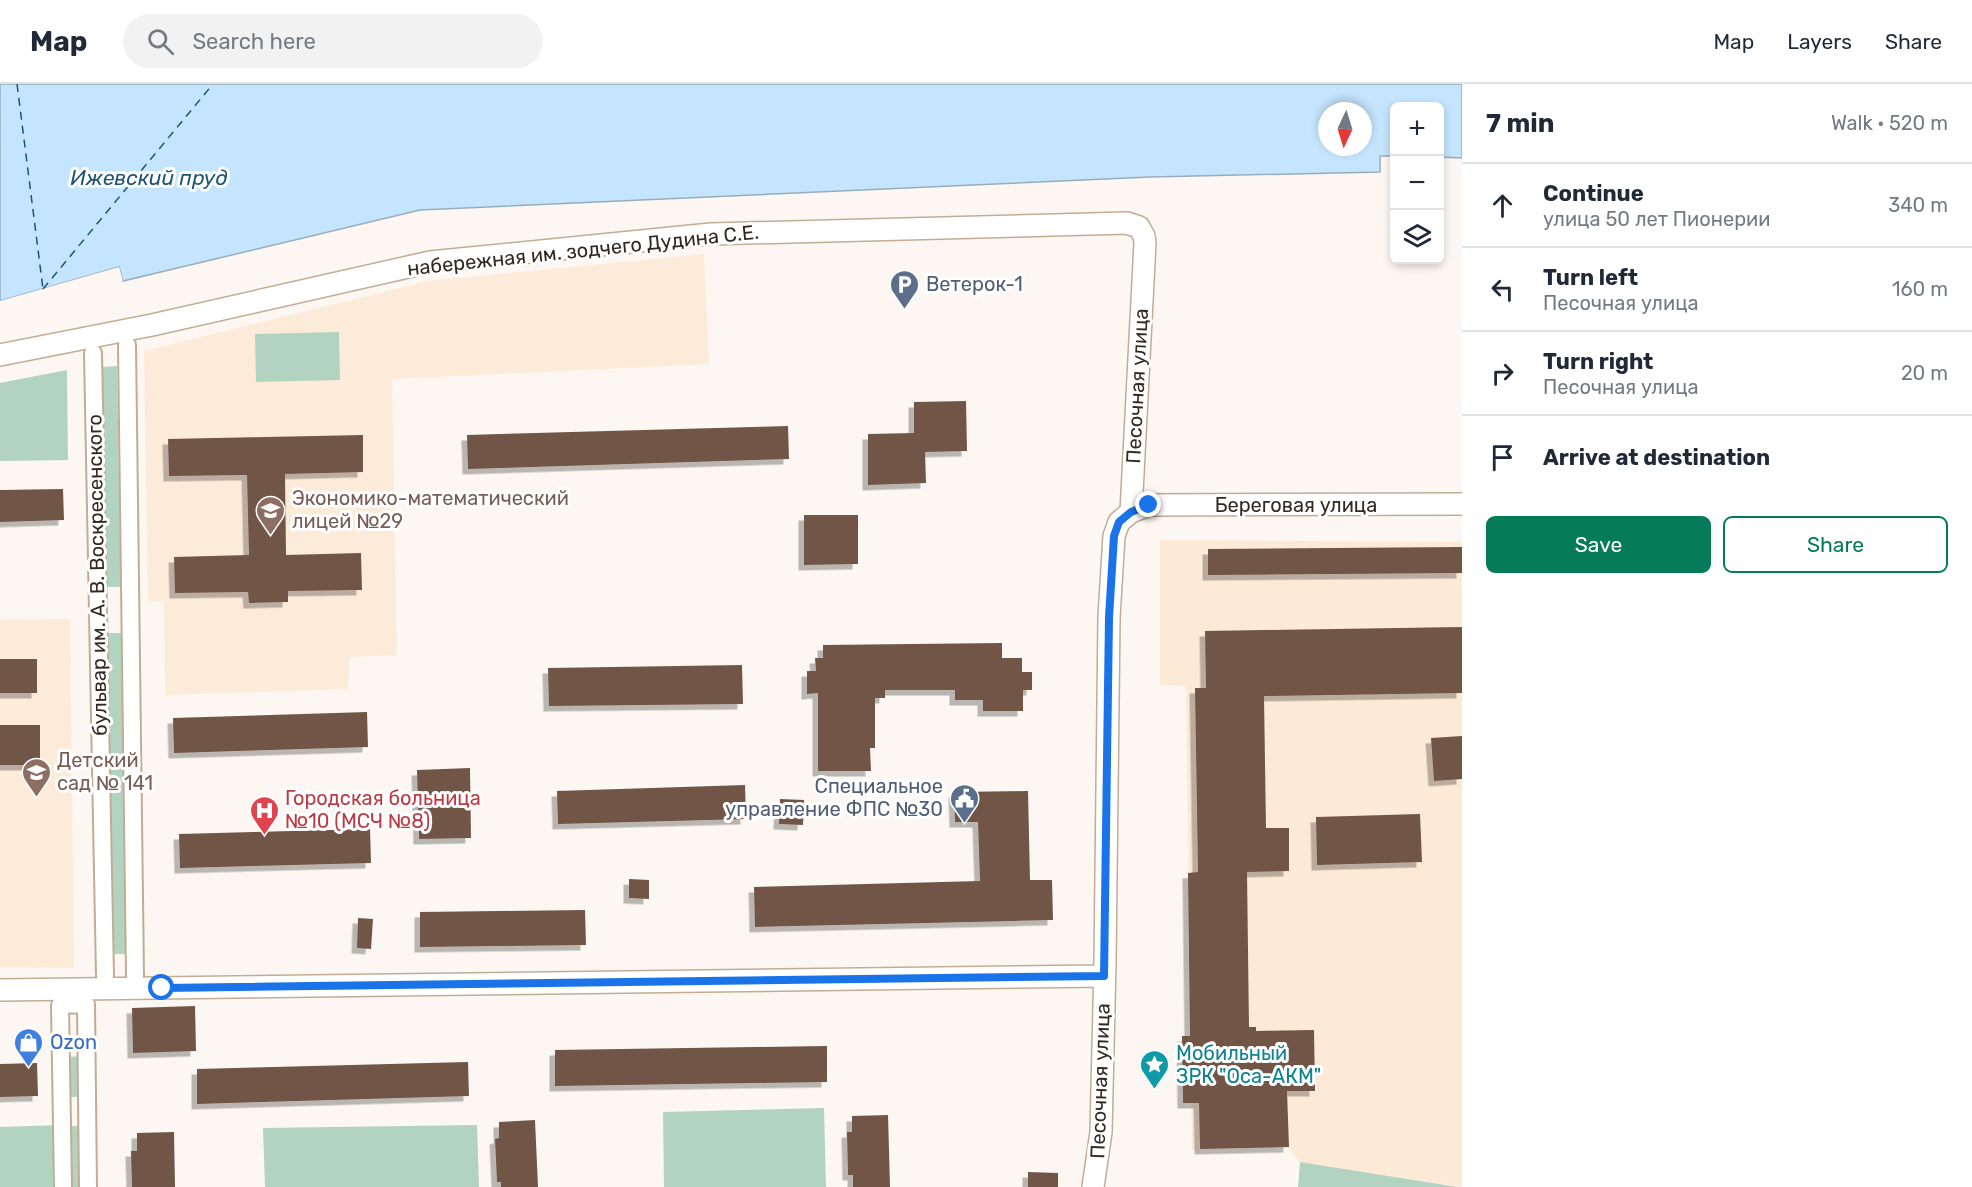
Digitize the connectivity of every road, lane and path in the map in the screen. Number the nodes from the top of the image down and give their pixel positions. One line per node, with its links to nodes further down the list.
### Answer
1 (1139, 227): 4 (street, набережная им. зодчего Дудина С.Е.); 6 (street, Песочная улица)
2 (127, 345): 8 (street)
3 (93, 353): 7 (street, бульвар им. А. В. Воскресенского)
4 (0, 355)
5 (1462, 504): 6 (street, Береговая улица)
6 (1131, 512): 9 (street, Песочная улица)
7 (105, 976)
8 (135, 976)
9 (1104, 976): 10 (street); 13 (street, Песочная улица)
10 (0, 990)
11 (63, 1187): 12 (street)
12 (88, 1187)
13 (1093, 1187)

